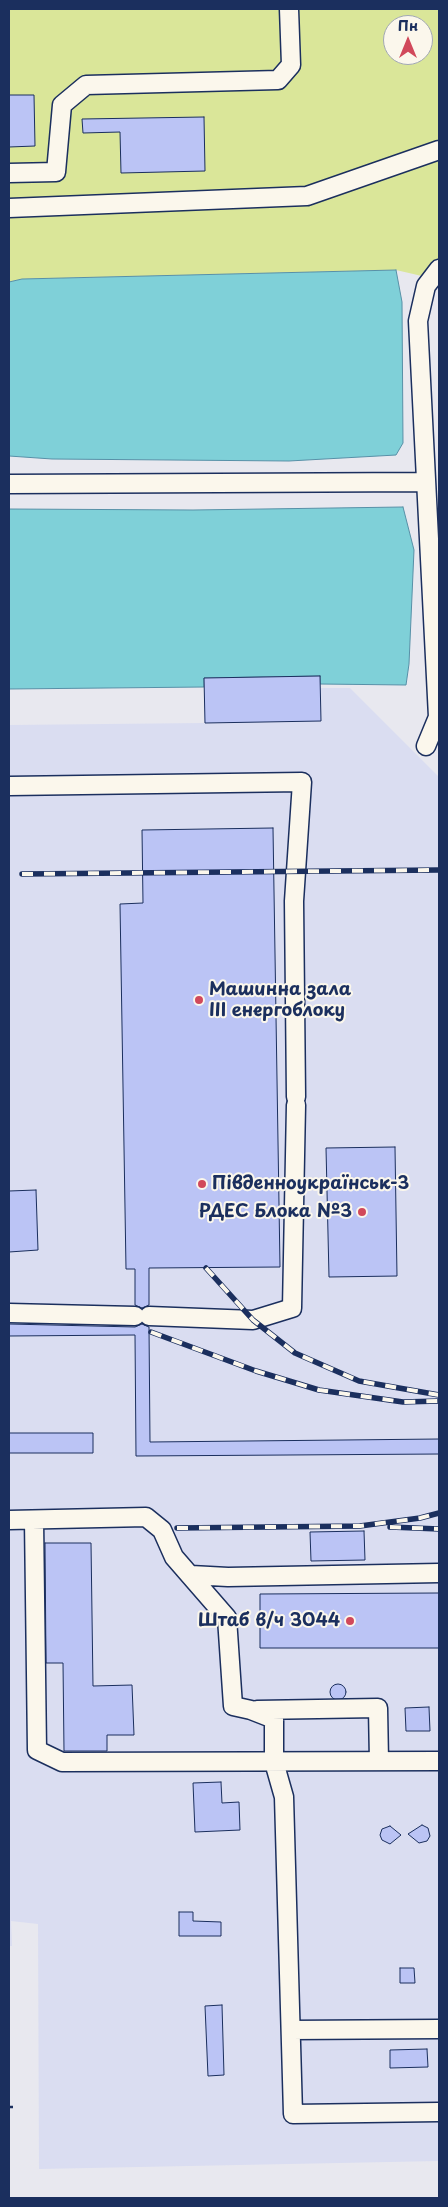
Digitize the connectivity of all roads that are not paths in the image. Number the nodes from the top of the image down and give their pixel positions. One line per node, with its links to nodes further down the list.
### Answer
1 (289, 9): 3 (street)
2 (439, 150): 4 (street)
3 (9, 173)
4 (9, 208)
5 (439, 269): 6 (street)
6 (426, 482): 7 (street); 8 (street)
7 (9, 484)
8 (426, 746)
9 (9, 786): 10 (street)
10 (9, 1313)
11 (9, 1520): 12 (street)
12 (34, 1520): 14 (street); 17 (street)
13 (439, 1573): 14 (street)
14 (190, 1575): 15 (street)
15 (251, 1710): 17 (street); 18 (street)
16 (439, 1761): 18 (street)
17 (274, 1762): 18 (street); 20 (street)
18 (379, 1762)
19 (439, 2029): 20 (street)
20 (291, 2030): 21 (street)
21 (439, 2112)

